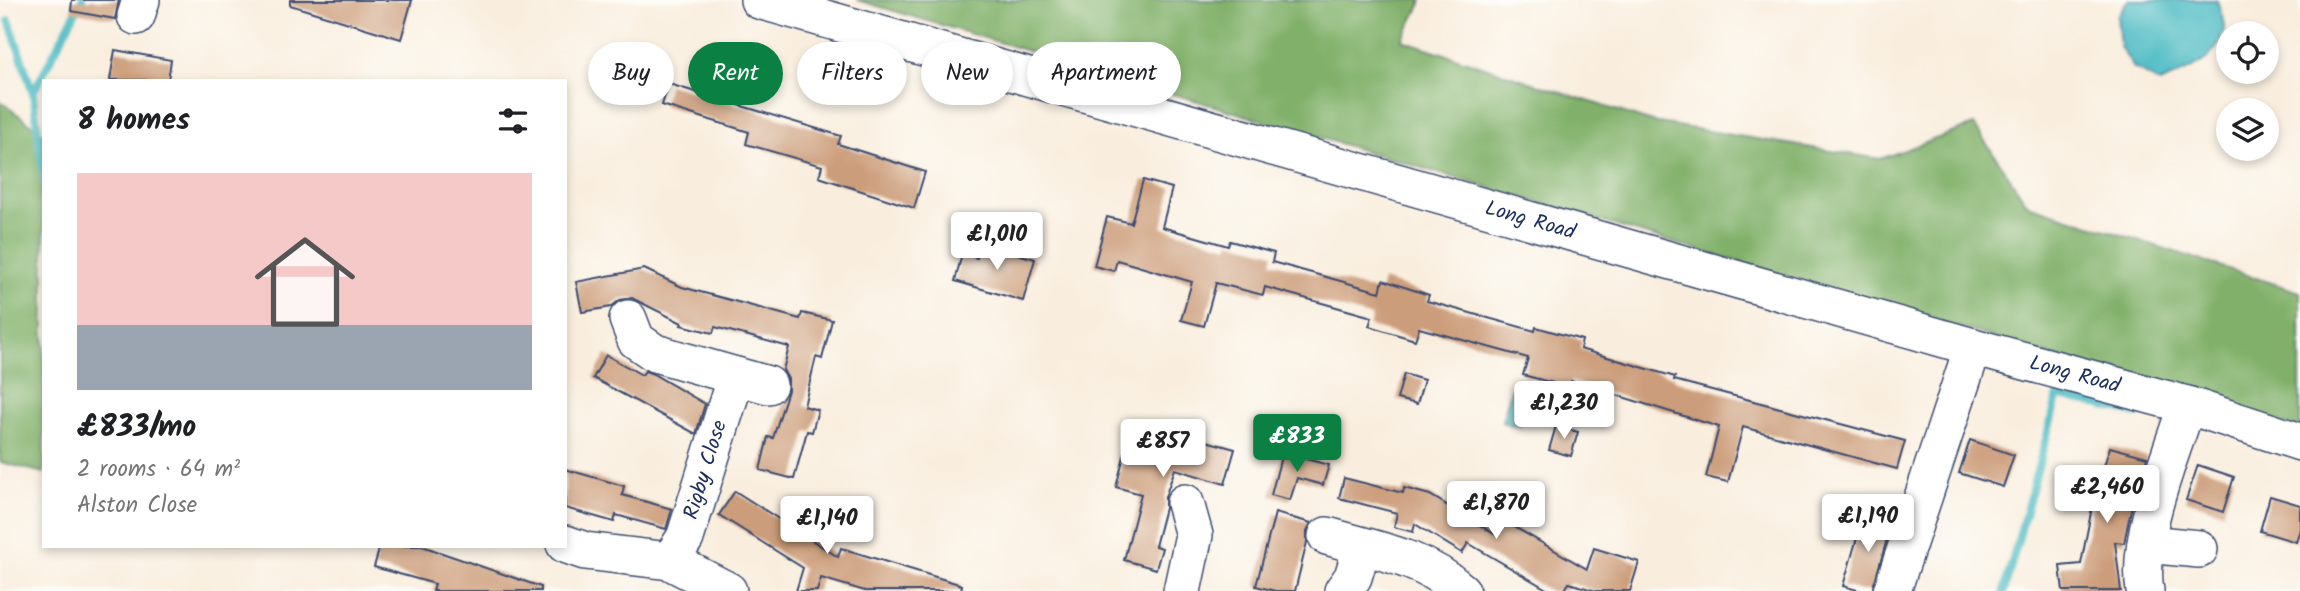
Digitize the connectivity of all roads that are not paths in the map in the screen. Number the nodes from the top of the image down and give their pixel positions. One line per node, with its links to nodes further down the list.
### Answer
1 (759, 0): 3 (street, Long Road)
2 (628, 319): 12 (street, Rigby Close)
3 (1973, 347): 4 (street, Long Road); 17 (street)
4 (2187, 405): 5 (street, Long Road); 8 (street)
5 (2300, 442)
6 (1185, 502): 14 (street)
7 (1326, 536): 10 (street)
8 (2146, 544): 11 (street); 18 (street)
9 (567, 545): 12 (street)
10 (1362, 547): 15 (street); 16 (street)
11 (2199, 549)
12 (670, 561): 13 (street)
13 (728, 591)
14 (1182, 591)
15 (1343, 591)
16 (1461, 591)
17 (1892, 591)
18 (2145, 591)

